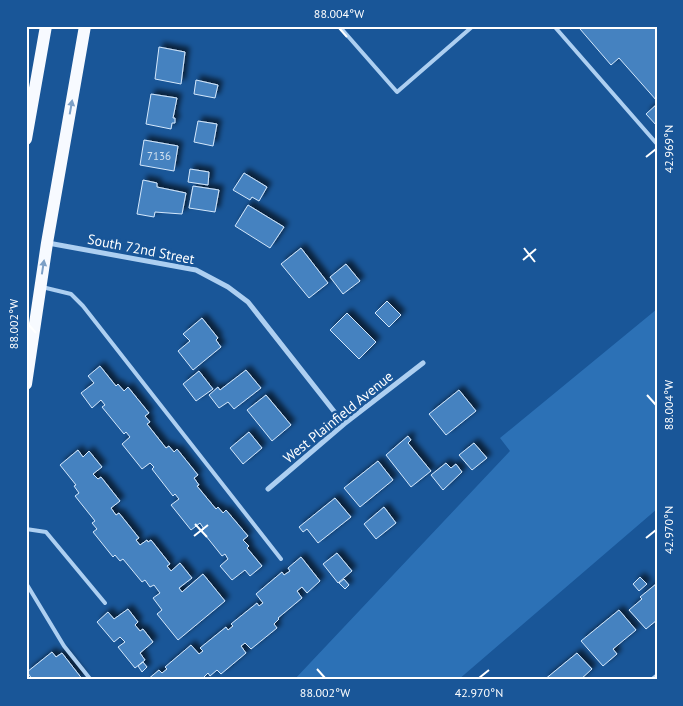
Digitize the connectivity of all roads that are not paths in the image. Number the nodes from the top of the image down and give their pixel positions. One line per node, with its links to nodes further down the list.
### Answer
1 (46, 26): 6 (main road)
2 (85, 26): 8 (main road, one-way to 2)
3 (339, 26): 4 (lane)
4 (473, 26)
5 (554, 26): 7 (lane)
6 (26, 139)
7 (657, 144)
8 (47, 243): 9 (main road, one-way to 8); 12 (street, South 72nd Street)
9 (40, 287): 11 (main road); 15 (lane)
10 (423, 363): 12 (street, West Plainfield Avenue)
11 (26, 384)
12 (344, 424): 13 (street, West Plainfield Avenue)
13 (268, 488)
14 (26, 529): 17 (lane)
15 (281, 559)
16 (26, 583): 19 (lane)
17 (104, 603)
18 (657, 676): 20 (street)
19 (91, 680)
20 (652, 680)

